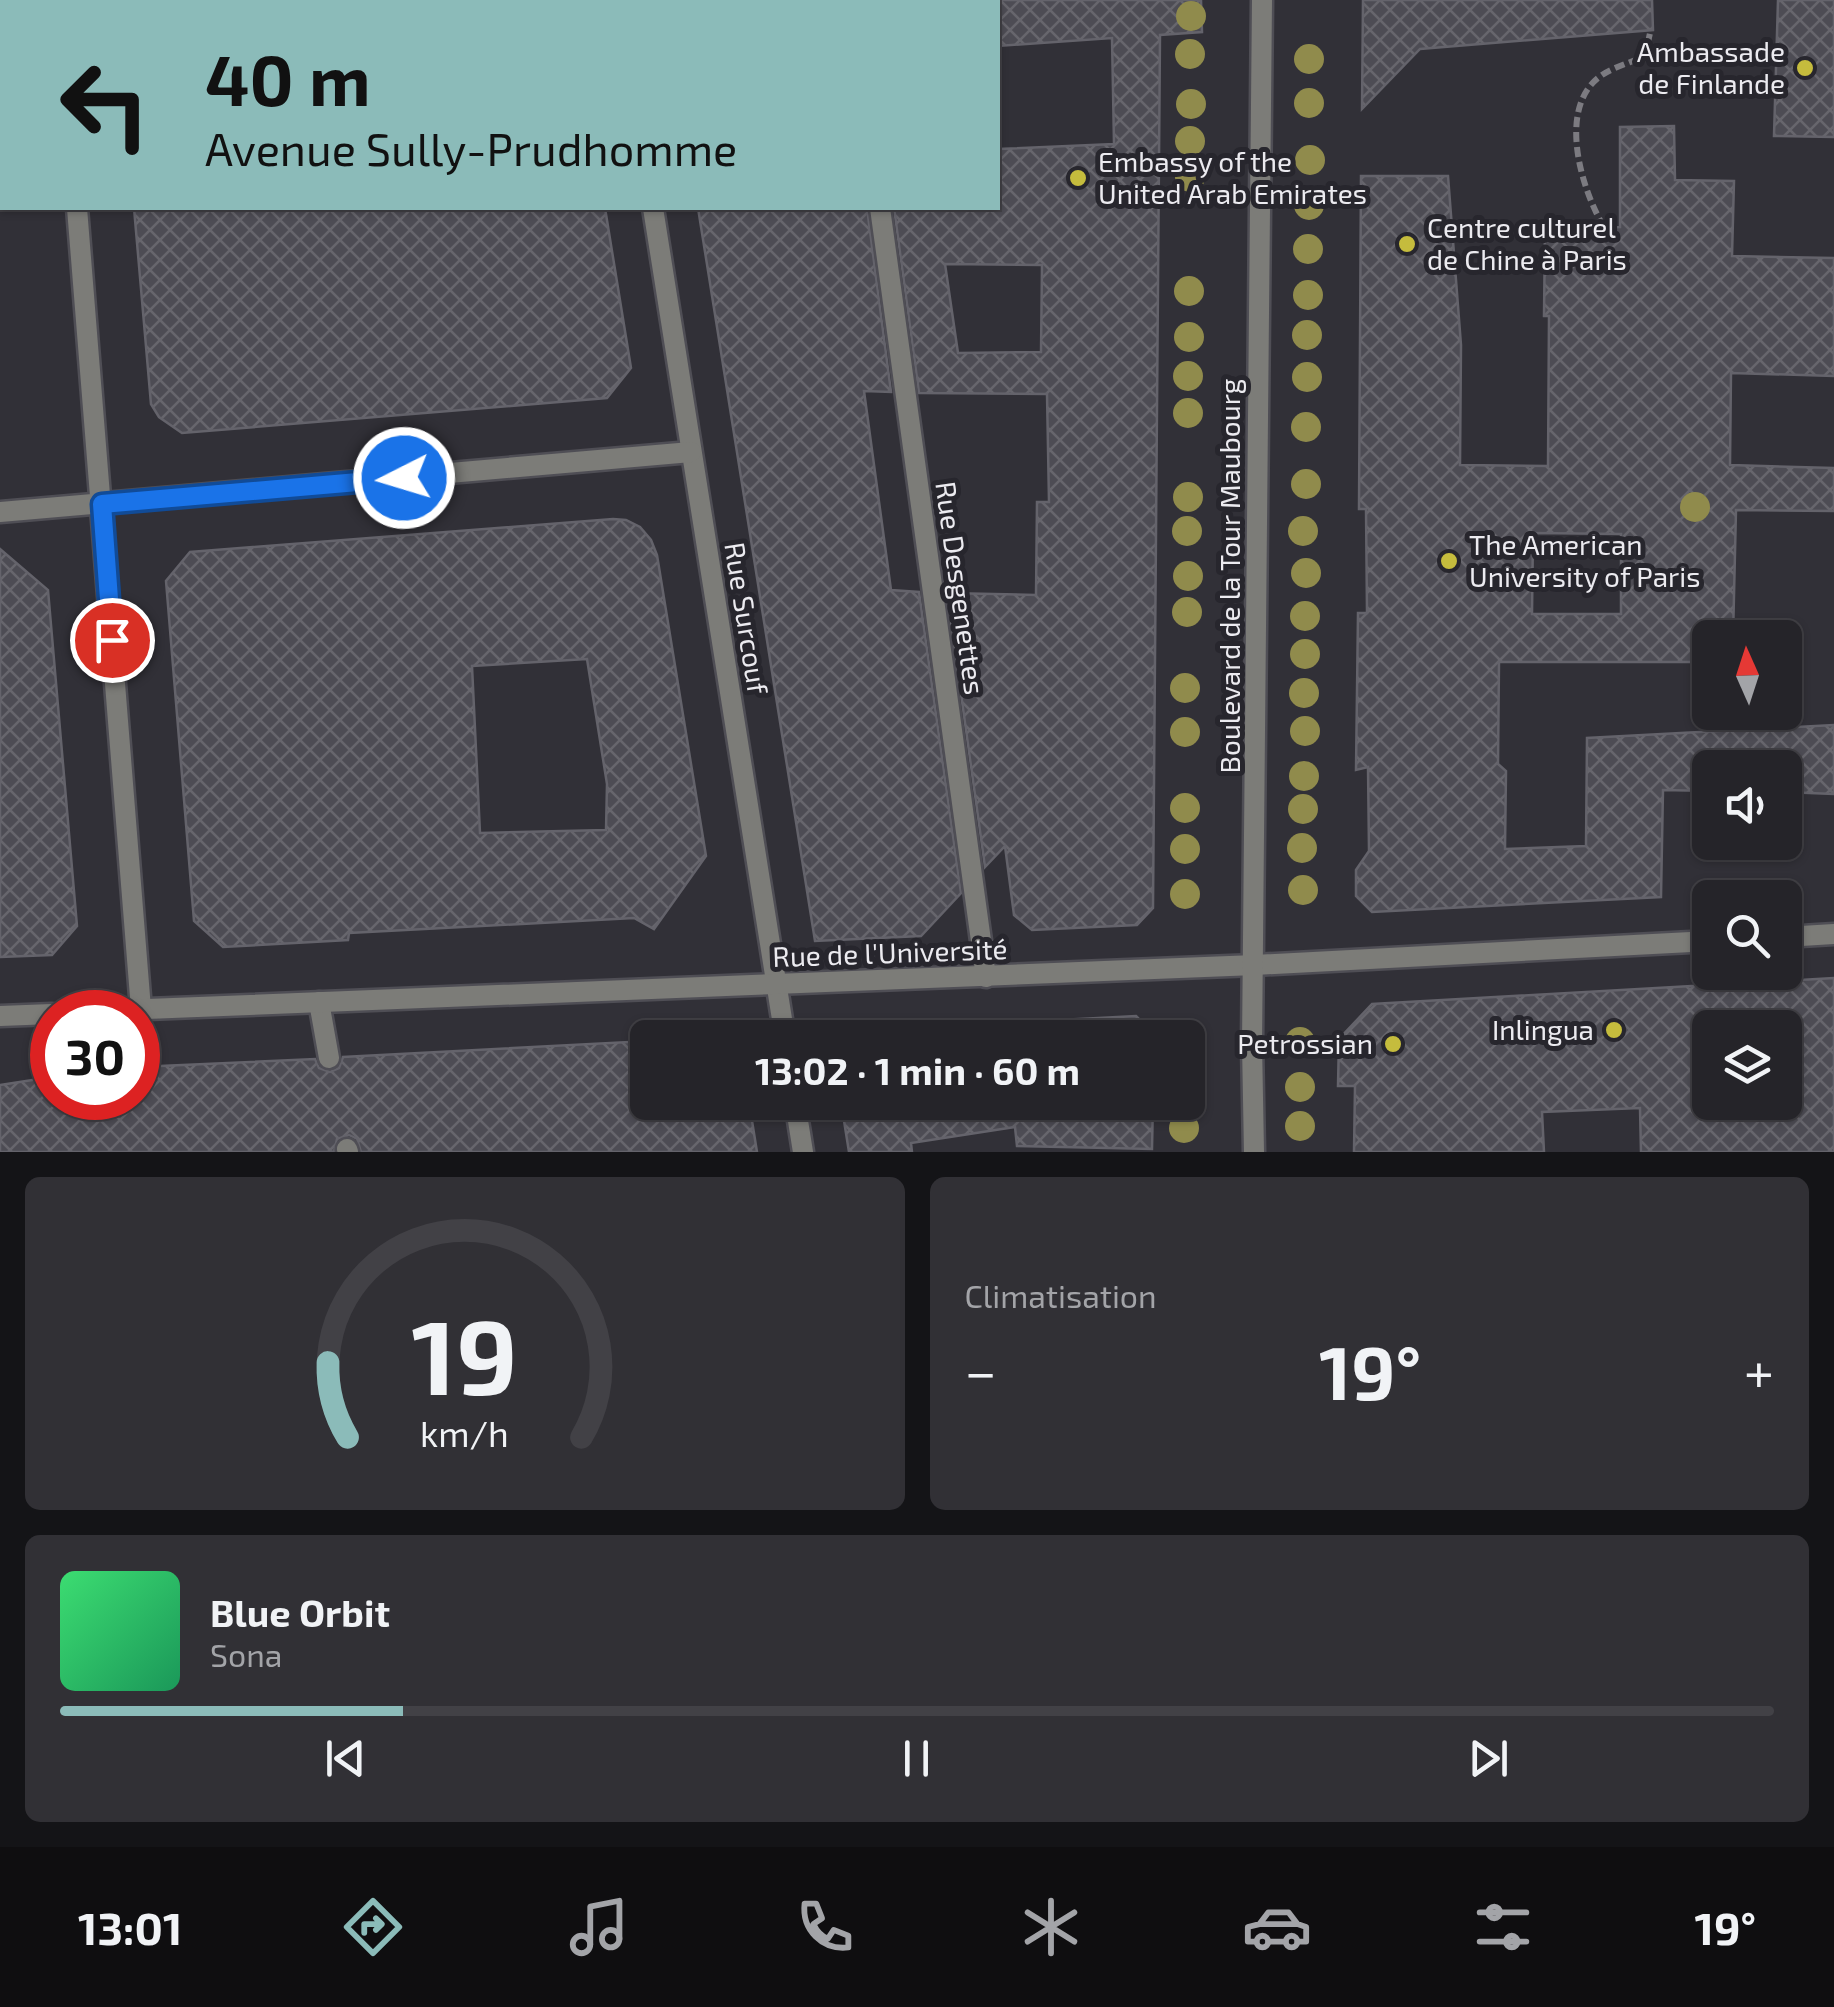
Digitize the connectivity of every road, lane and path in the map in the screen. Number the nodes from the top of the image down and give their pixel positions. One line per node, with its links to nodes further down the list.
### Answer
1 (1262, 0): 13 (street, Boulevard de la Tour Maubourg)
2 (1650, 33): 6 (path)
3 (78, 210): 8 (street)
4 (653, 210): 7 (street, Rue Surcouf)
5 (880, 210): 14 (street, Rue Desgenettes)
6 (1604, 227)
7 (691, 452): 8 (street); 15 (street, Rue Surcouf)
8 (102, 504): 9 (street); 16 (street)
9 (0, 512)
10 (1834, 934): 11 (street)
11 (1802, 936)
12 (1692, 942): 13 (street, Rue de l'Université)
13 (1255, 965): 14 (street, Rue de l'Université); 25 (street, Boulevard de la Tour Maubourg)
14 (986, 977): 15 (street, Rue de l'Université)
15 (778, 985): 17 (street, Rue de l'Université); 21 (street, Rue Surcouf)
16 (140, 990)
17 (319, 1002): 18 (street, Rue de l'Université); 22 (street)
18 (160, 1008)
19 (30, 1015): 20 (street)
20 (0, 1016)
21 (783, 1020)
22 (329, 1058)
23 (798, 1120): 24 (street)
24 (802, 1152)
25 (1254, 1152)

